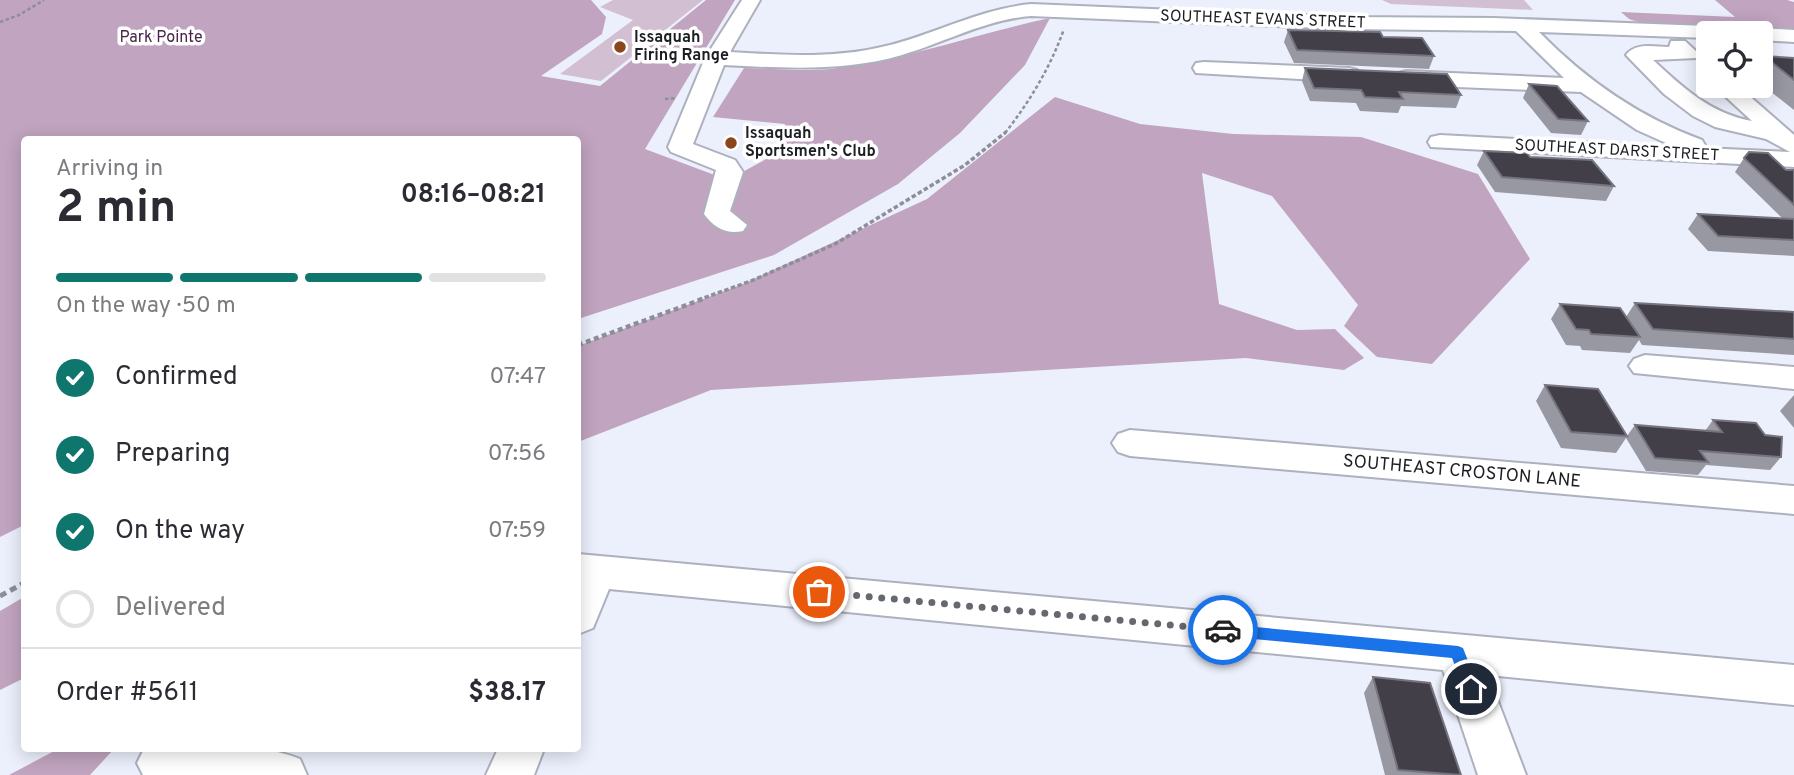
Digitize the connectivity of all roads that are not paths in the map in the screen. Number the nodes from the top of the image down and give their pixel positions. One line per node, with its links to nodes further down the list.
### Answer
1 (751, 0): 16 (street)
2 (994, 0): 5 (street)
3 (1235, 0): 7 (street)
4 (1362, 0): 8 (street)
5 (1014, 10): 7 (street, SOUTHEAST EVANS STREET); 16 (street, SOUTHEAST EVANS STREET)
6 (1606, 10): 10 (street)
7 (1263, 20): 8 (street, SOUTHEAST EVANS STREET)
8 (1375, 23): 9 (street, SOUTHEAST EVANS STREET)
9 (1522, 25): 10 (street, SOUTHEAST EVANS STREET); 19 (street)
10 (1626, 29): 11 (street, SOUTHEAST EVANS STREET)
11 (1661, 30): 12 (street, SOUTHEAST EVANS STREET); 15 (street)
12 (1696, 31)
13 (1773, 35): 14 (street)
14 (1794, 36)
15 (1689, 54): 17 (street); 22 (street)
16 (716, 58): 23 (street)
17 (1696, 60)
18 (1204, 68): 19 (street)
19 (1589, 86): 22 (street)
20 (1736, 98): 22 (street)
21 (1440, 142): 22 (street, SOUTHEAST DARST STREET)
22 (1786, 152)
23 (733, 225)
24 (1645, 366): 25 (street)
25 (1794, 378)
26 (1130, 443): 27 (street, SOUTHEAST CROSTON LANE)
27 (1794, 500)
28 (587, 571): 29 (street); 30 (street)
29 (581, 601)
30 (1458, 652): 31 (street); 36 (street)
31 (1794, 685)
32 (520, 752): 35 (street)
33 (161, 763): 34 (street)
34 (283, 775)
35 (510, 775)
36 (1502, 775)

